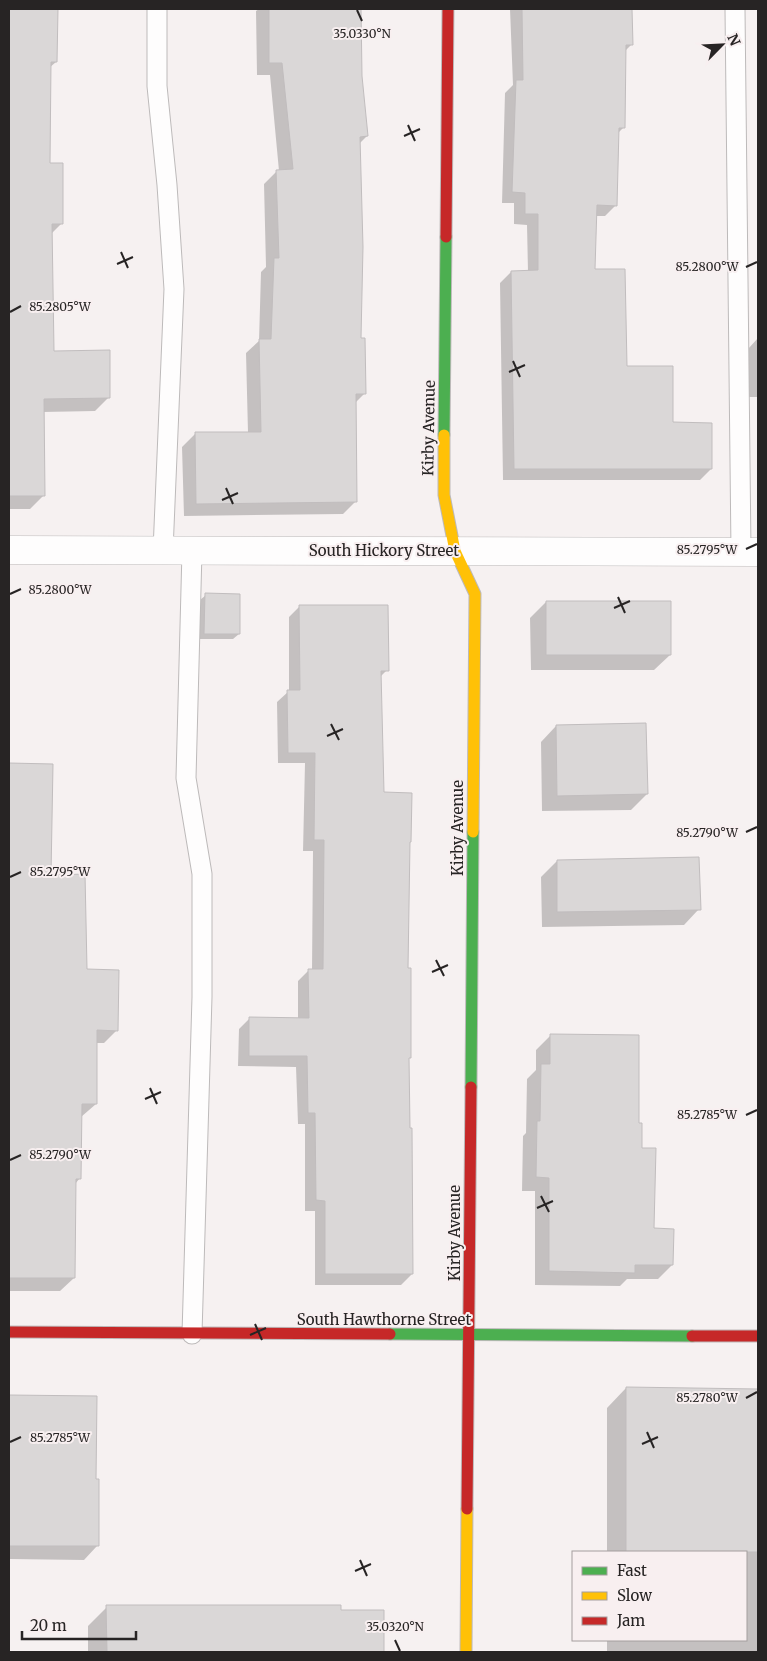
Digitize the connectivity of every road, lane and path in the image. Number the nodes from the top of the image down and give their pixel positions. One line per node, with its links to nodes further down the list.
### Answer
1 (158, 9): 5 (lane)
2 (448, 9): 7 (street, Kirby Avenue)
3 (736, 9): 8 (lane)
4 (9, 550): 5 (street, South Hickory Street)
5 (163, 551): 6 (street, South Hickory Street)
6 (192, 551): 7 (street, South Hickory Street); 10 (lane)
7 (455, 551): 8 (street, South Hickory Street); 11 (street, Kirby Avenue)
8 (749, 552)
9 (9, 1332): 10 (street, South Hawthorne Street)
10 (192, 1334): 11 (street, South Hawthorne Street)
11 (468, 1334): 12 (street, South Hawthorne Street); 13 (street, Kirby Avenue)
12 (758, 1336)
13 (466, 1652)

